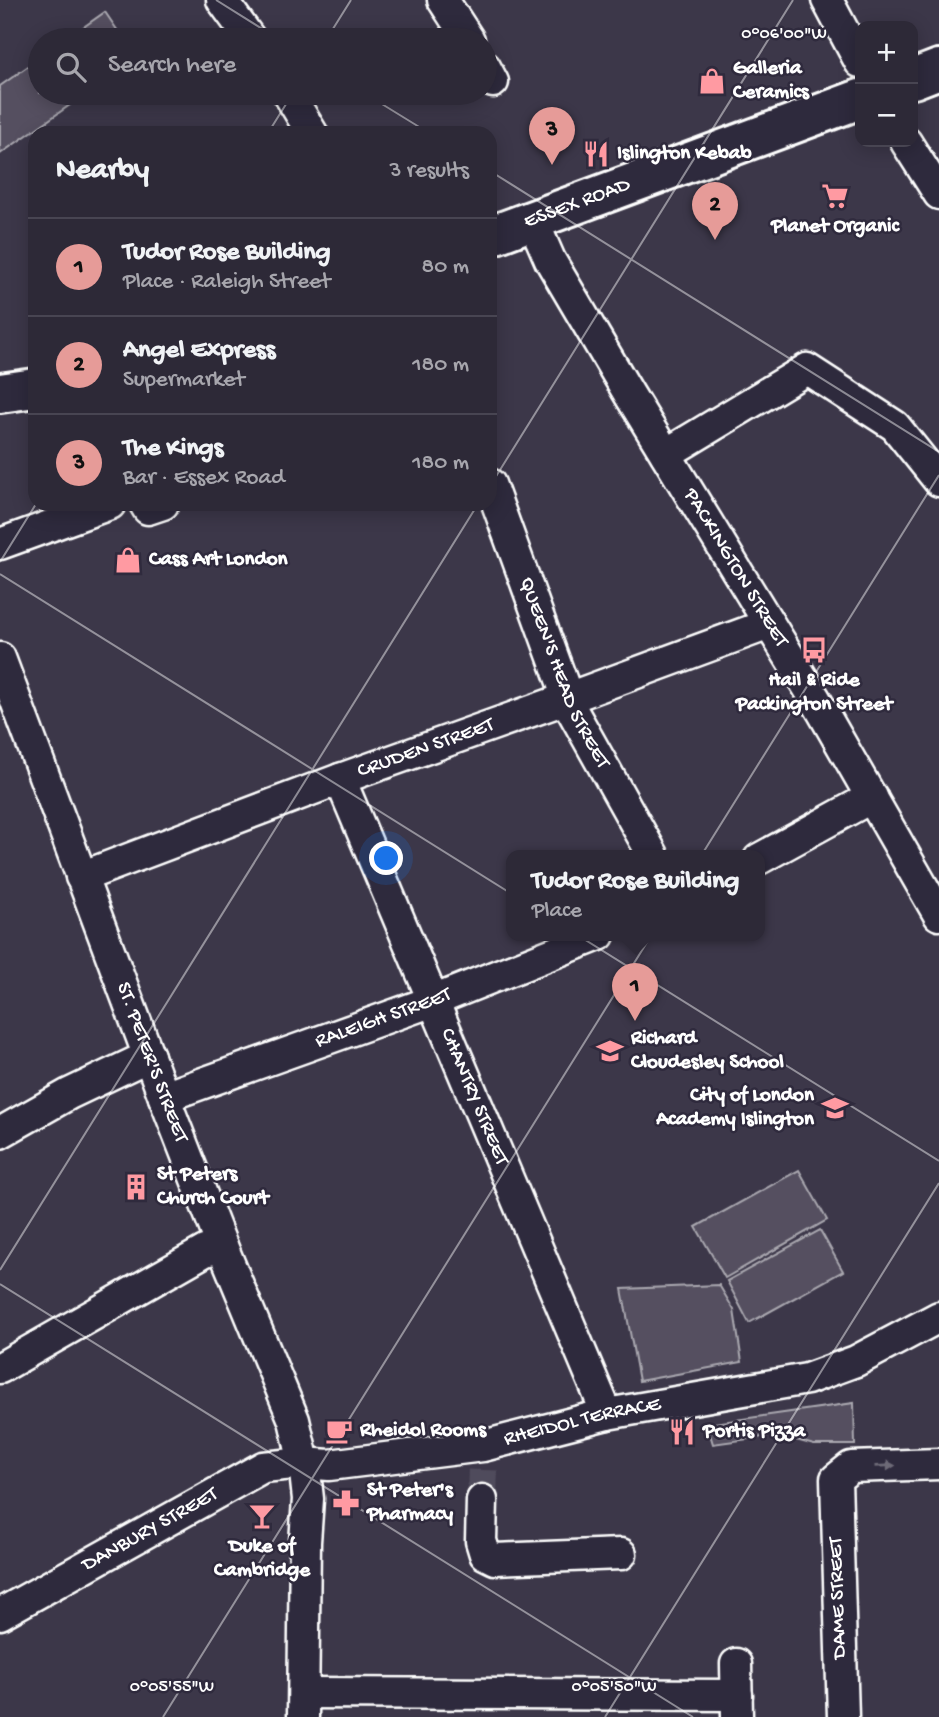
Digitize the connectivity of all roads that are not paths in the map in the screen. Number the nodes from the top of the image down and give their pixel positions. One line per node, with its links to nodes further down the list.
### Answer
1 (222, 0): 4 (street)
2 (443, 0): 5 (street)
3 (827, 0): 6 (street)
4 (242, 28)
5 (460, 28)
6 (855, 53)
7 (939, 69): 8 (main road)
8 (918, 77)
9 (855, 101): 14 (main road, ESSEX ROAD)
10 (295, 105): 11 (street)
11 (308, 126)
12 (909, 147): 13 (street)
13 (939, 194)
14 (533, 221): 15 (main road, ESSEX ROAD); 18 (street, PACKINGTON STREET)
15 (497, 234)
16 (28, 389): 17 (main road)
17 (0, 393)
18 (666, 454): 19 (street); 23 (street, PACKINGTON STREET)
19 (939, 481)
20 (497, 503): 25 (street, QUEEN'S HEAD STREET)
21 (91, 511): 22 (street)
22 (0, 544)
23 (769, 624): 25 (street, CRUDEN STREET); 27 (street, PACKINGTON STREET)
24 (0, 657): 30 (street, ST. PETER'S STREET)
25 (569, 698): 26 (street, CRUDEN STREET); 28 (street, QUEEN'S HEAD STREET)
26 (340, 779): 30 (street, CRUDEN STREET); 33 (street, CHANTRY STREET)
27 (872, 797): 29 (street); 31 (street, PACKINGTON STREET)
28 (650, 850)
29 (765, 856)
30 (81, 877): 34 (street, ST. PETER'S STREET)
31 (939, 915)
32 (584, 941): 33 (street, RALEIGH STREET)
33 (433, 1001): 35 (street, RALEIGH STREET); 40 (street, CHANTRY STREET)
34 (149, 1056): 35 (street, ST. PETER'S STREET); 36 (street)
35 (164, 1097): 37 (street, ST. PETER'S STREET)
36 (0, 1133)
37 (222, 1246): 39 (street); 41 (street, ST. PETER'S STREET)
38 (939, 1317): 40 (street, RHEIDOL TERRACE)
39 (0, 1368)
40 (607, 1414): 41 (street, RHEIDOL TERRACE)
41 (304, 1463): 45 (street, DANBURY STREET); 47 (street, ST. PETER'S STREET)
42 (939, 1464): 49 (street, DAME STREET, one-way to 42)
43 (482, 1500): 44 (street)
44 (621, 1554)
45 (0, 1614)
46 (736, 1664): 48 (street)
47 (303, 1705): 48 (street)
48 (737, 1706)
49 (843, 1717)

